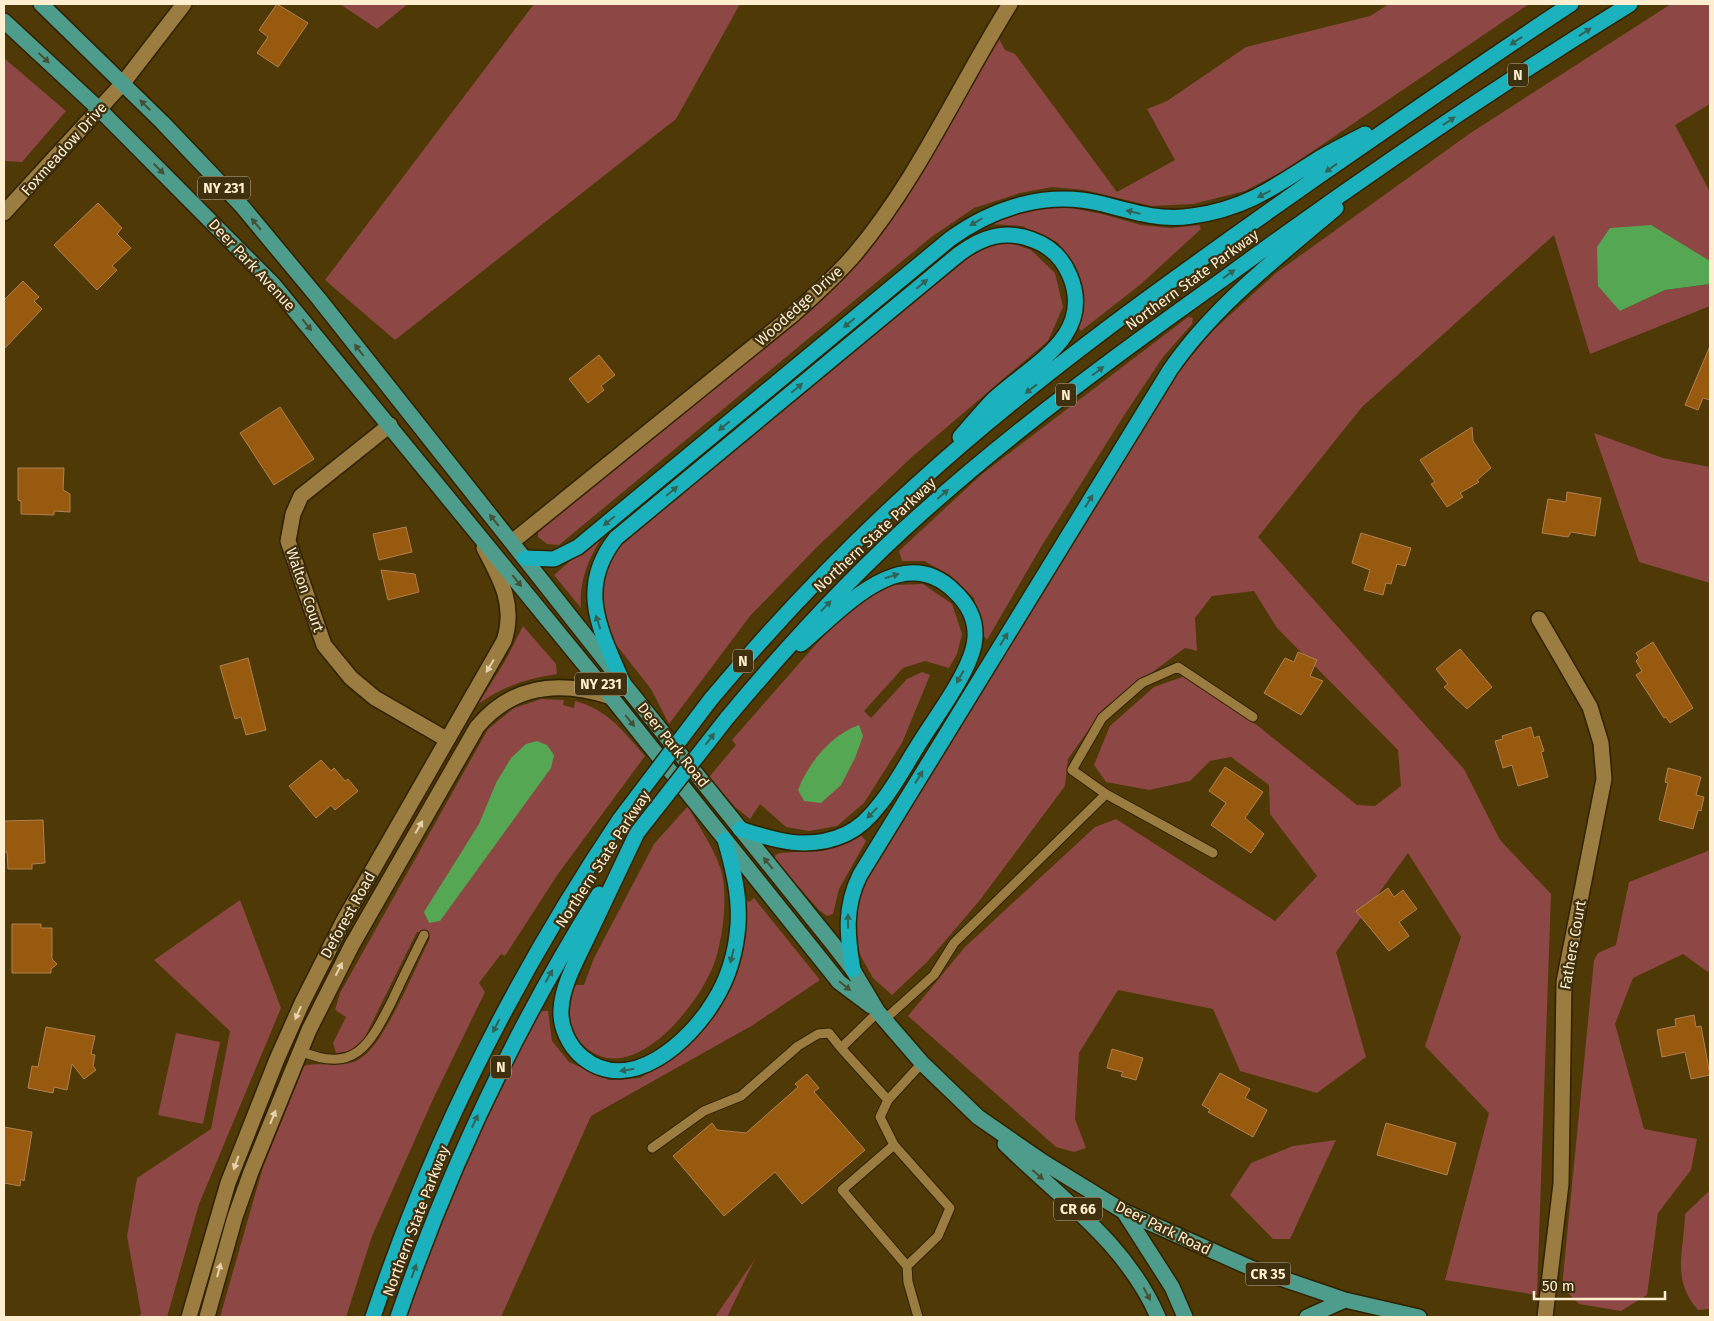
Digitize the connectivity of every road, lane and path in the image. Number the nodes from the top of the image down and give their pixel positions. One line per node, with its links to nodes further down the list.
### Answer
1 (42, 4): 7 (main road, Deer Park Avenue / NY 231)
2 (184, 4): 7 (street, Foxmeadow Drive)
3 (1010, 4): 17 (street, Woodedge Drive)
4 (1571, 4): 8 (highway, Northern State Parkway / N, one-way to 8)
5 (1630, 4): 10 (highway, Northern State Parkway / N, one-way to 5)
6 (4, 21): 9 (main road, Deer Park Avenue / NY 231, one-way to 9)
7 (123, 83): 9 (street, Foxmeadow Drive); 12 (main road, Deer Park Avenue / NY 231, one-way to 7)
8 (1428, 100): 15 (highway, Northern State Parkway / N, one-way to 15); 18 (highway, one-way to 18)
9 (100, 110): 11 (street, Foxmeadow Drive); 13 (main road, Deer Park Avenue / NY 231, one-way to 13)
10 (1408, 148): 20 (highway, Northern State Parkway / N, one-way to 10); 31 (highway, one-way to 10)
11 (4, 213)
12 (389, 388): 17 (main road, Deer Park Road / NY 231, one-way to 12)
13 (390, 425): 14 (main road, Deer Park Avenue / NY 231); 24 (street, Walton Court)
14 (419, 462): 16 (main road, Deer Park Road / NY 231)
15 (916, 485): 21 (highway, one-way to 15); 42 (highway, Northern State Parkway / N, one-way to 42, bridge)
16 (475, 530): 22 (main road, Deer Park Road / NY 231, one-way to 22); 24 (street, Deforest Road, one-way to 24)
17 (512, 542): 18 (main road, Deer Park Road / NY 231)
18 (525, 558): 21 (main road, Deer Park Road / NY 231)
19 (1539, 619): 54 (street, Fathers Court)
20 (758, 681): 26 (highway, one-way to 26); 27 (highway, Northern State Parkway / N, one-way to 20, bridge)
21 (623, 683): 26 (main road, Deer Park Road / NY 231)
22 (611, 697): 28 (main road, Deer Park Road / NY 231, one-way to 28); 34 (street, Deforest Road, one-way to 22)
23 (1252, 716): 25 (lane)
24 (446, 739): 44 (street, Deforest Road, one-way to 44)
25 (1106, 794): 29 (lane); 32 (lane)
26 (740, 828): 31 (main road, Deer Park Road / NY 231, one-way to 26)
27 (637, 833): 28 (highway, one-way to 27); 48 (highway, Northern State Parkway / N, one-way to 27)
28 (725, 840): 32 (main road, Deer Park Road / NY 231, one-way to 32)
29 (1213, 853)
30 (424, 936): 34 (lane)
31 (853, 970): 32 (main road, Deer Park Road / NY 231)
32 (881, 1016): 33 (lane); 35 (main road, Deer Park Road / CR 35)
33 (842, 1048): 36 (lane); 39 (lane)
34 (300, 1051): 45 (street, Deforest Road, one-way to 34)
35 (922, 1063): 36 (lane); 37 (main road, Deer Park Road / CR 35)
36 (888, 1100): 38 (lane)
37 (978, 1117): 40 (main road, Deer Park Road / CR 35); 50 (main road, CR 66, one-way to 50)
38 (894, 1145): 41 (lane); 41 (lane)
39 (652, 1148)
40 (1123, 1211): 43 (main road, Deer Park Road / CR 35); 51 (main road, CR 66)
41 (907, 1266): 49 (lane)
42 (382, 1288): 46 (highway); 47 (highway, Northern State Parkway / N)
43 (1345, 1300): 52 (main road); 53 (main road, Deer Park Road / CR 35)
44 (189, 1317)
45 (207, 1317)
46 (369, 1317)
47 (373, 1317)
48 (398, 1317)
49 (918, 1317)
50 (1158, 1317)
51 (1185, 1317)
52 (1307, 1317)
53 (1419, 1317)
54 (1545, 1317)

